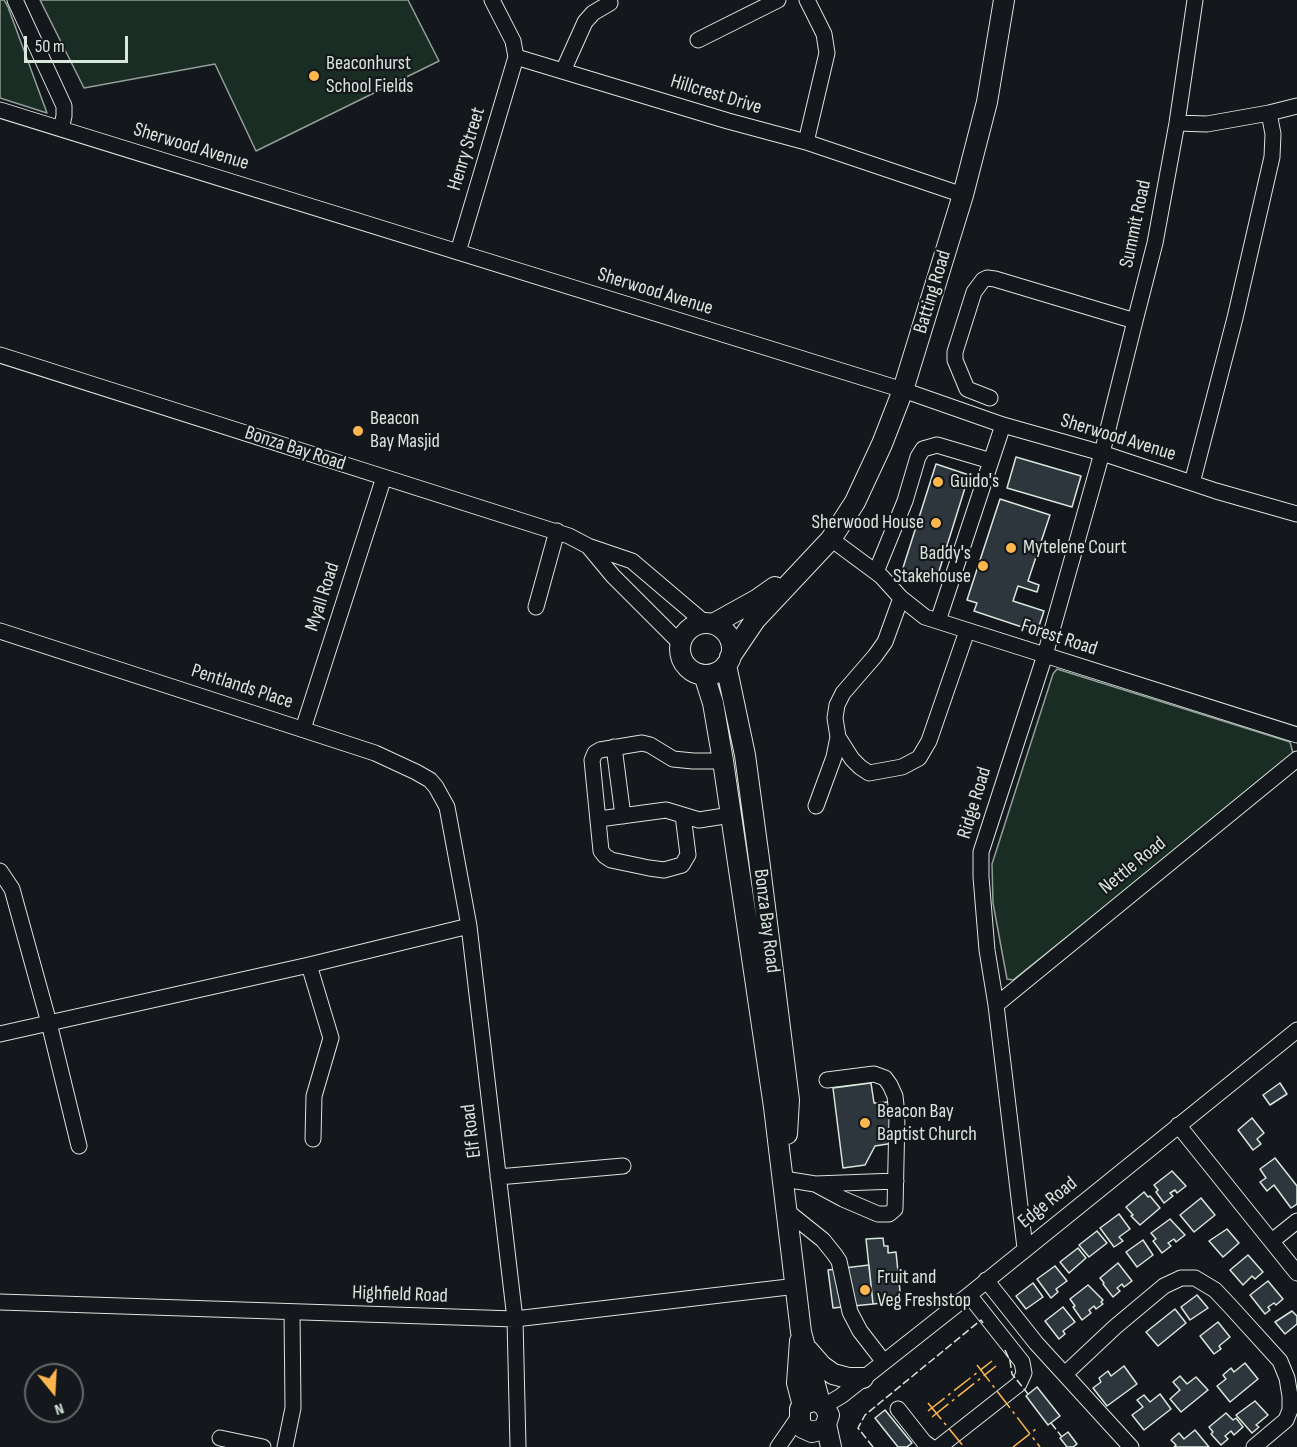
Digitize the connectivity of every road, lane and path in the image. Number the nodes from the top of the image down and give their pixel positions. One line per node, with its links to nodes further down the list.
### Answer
1 (15, 0): 15 (street)
2 (492, 0): 9 (street)
3 (778, 0): 8 (street)
4 (807, 0): 16 (street)
5 (1004, 0): 17 (main road, Batting Road)
6 (1195, 0): 14 (street, Summit Road)
7 (610, 3): 10 (street)
8 (698, 40)
9 (516, 57): 10 (street, Hillcrest Drive); 18 (street, Henry Street)
10 (563, 71): 16 (street, Hillcrest Drive)
11 (1297, 106): 13 (street)
12 (0, 110): 15 (street, Sherwood Avenue)
13 (1269, 114): 14 (street); 27 (street)
14 (1177, 123): 19 (street, Summit Road)
15 (61, 129): 18 (street, Sherwood Avenue)
16 (806, 142): 17 (street, Hillcrest Drive)
17 (963, 195): 21 (main road, Batting Road)
18 (458, 252): 21 (street, Sherwood Avenue)
19 (1135, 321): 22 (street); 24 (street, Summit Road)
20 (0, 355): 26 (street, Bonza Bay Road)
21 (903, 390): 23 (street, Sherwood Avenue); 30 (main road, Batting Road)
22 (990, 398)
23 (1003, 425): 24 (street, Sherwood Avenue); 25 (street)
24 (1102, 453): 27 (street, Sherwood Avenue); 41 (street, Ridge Road)
25 (991, 460): 33 (street); 36 (street)
26 (384, 477): 29 (street, Bonza Bay Road); 44 (street, Myall Road)
27 (1192, 483): 28 (street, Sherwood Avenue)
28 (1297, 514)
29 (557, 531): 31 (street, Bonza Bay Road); 35 (street)
30 (831, 539): 32 (main road, Batting Road); 33 (street, Forest Road)
31 (588, 546): 37 (street, Bonza Bay Road); 40 (street, Bonza Bay Road)
32 (808, 562): 37 (main road, Batting Road); 42 (main road, Batting Road)
33 (876, 573): 34 (street, Forest Road)
34 (901, 598): 36 (street, Forest Road); 46 (street)
35 (536, 607)
36 (938, 621): 39 (street, Forest Road)
37 (709, 623): 40 (main road); 42 (main road)
38 (0, 631): 44 (street, Pentlands Place)
39 (967, 631): 41 (street, Forest Road); 46 (street)
40 (680, 643): 43 (main road)
41 (1045, 655): 45 (street, Forest Road); 59 (street, Ridge Road)
42 (728, 661): 43 (main road); 69 (main road, Bonza Bay Road)
43 (704, 675): 49 (main road, Bonza Bay Road)
44 (303, 729): 51 (street, Pentlands Place)
45 (1297, 735)
46 (838, 737): 50 (street)
47 (614, 747): 49 (street); 54 (street); 55 (street)
48 (1297, 759): 59 (street, Nettle Road)
49 (723, 761): 53 (main road, Bonza Bay Road)
50 (816, 806)
51 (448, 812): 57 (street, Elf Road)
52 (683, 815): 53 (street); 54 (street); 55 (street)
53 (731, 815): 69 (main road, Bonza Bay Road)
54 (623, 816): 55 (street)
55 (599, 819)
56 (0, 871): 60 (street)
57 (469, 926): 58 (street); 68 (street, Elf Road)
58 (309, 965): 60 (street); 65 (street)
59 (996, 1005): 75 (street, Ridge Road)
60 (48, 1023): 62 (street); 66 (street)
61 (1297, 1030): 64 (street, Edge Road)
62 (0, 1034)
63 (827, 1080): 70 (street)
64 (1178, 1125): 74 (street); 75 (street, Edge Road)
65 (314, 1139)
66 (79, 1146)
67 (623, 1166): 68 (street)
68 (498, 1177): 82 (street, Elf Road)
69 (784, 1179): 71 (street); 72 (main road, Bonza Bay Road)
70 (896, 1181): 71 (street); 71 (street)
71 (815, 1184)
72 (788, 1212): 78 (main road, Bonza Bay Road); 84 (street)
73 (1297, 1221): 74 (street)
74 (1272, 1241): 76 (street)
75 (1025, 1248): 77 (street, Edge Road)
76 (1297, 1273)
77 (986, 1280): 79 (street, Edge Road); 85 (street)
78 (797, 1286): 82 (street, Highfield Road); 83 (main road, Bonza Bay Road)
79 (969, 1294): 84 (street, Edge Road); 97 (street)
80 (0, 1302): 81 (street, Highfield Road)
81 (292, 1312): 82 (street, Highfield Road); 91 (street)
82 (515, 1320): 92 (street, Elf Road)
83 (804, 1340): 86 (main road); 88 (main road, Bonza Bay Road)
84 (884, 1362): 86 (street, Edge Road)
85 (1065, 1374): 98 (street); 99 (street)
86 (863, 1378): 88 (street, Edge Road)
87 (898, 1409): 96 (street)
88 (811, 1420): 93 (street, Edge Road); 94 (street, Edge Road); 95 (main road, Bonza Bay Road)
89 (220, 1438): 90 (street)
90 (263, 1447)
91 (285, 1447)
92 (518, 1447)
93 (778, 1447)
94 (790, 1447)
95 (831, 1447)
96 (931, 1447)
97 (939, 1447)
98 (1131, 1447)
99 (1254, 1447)

